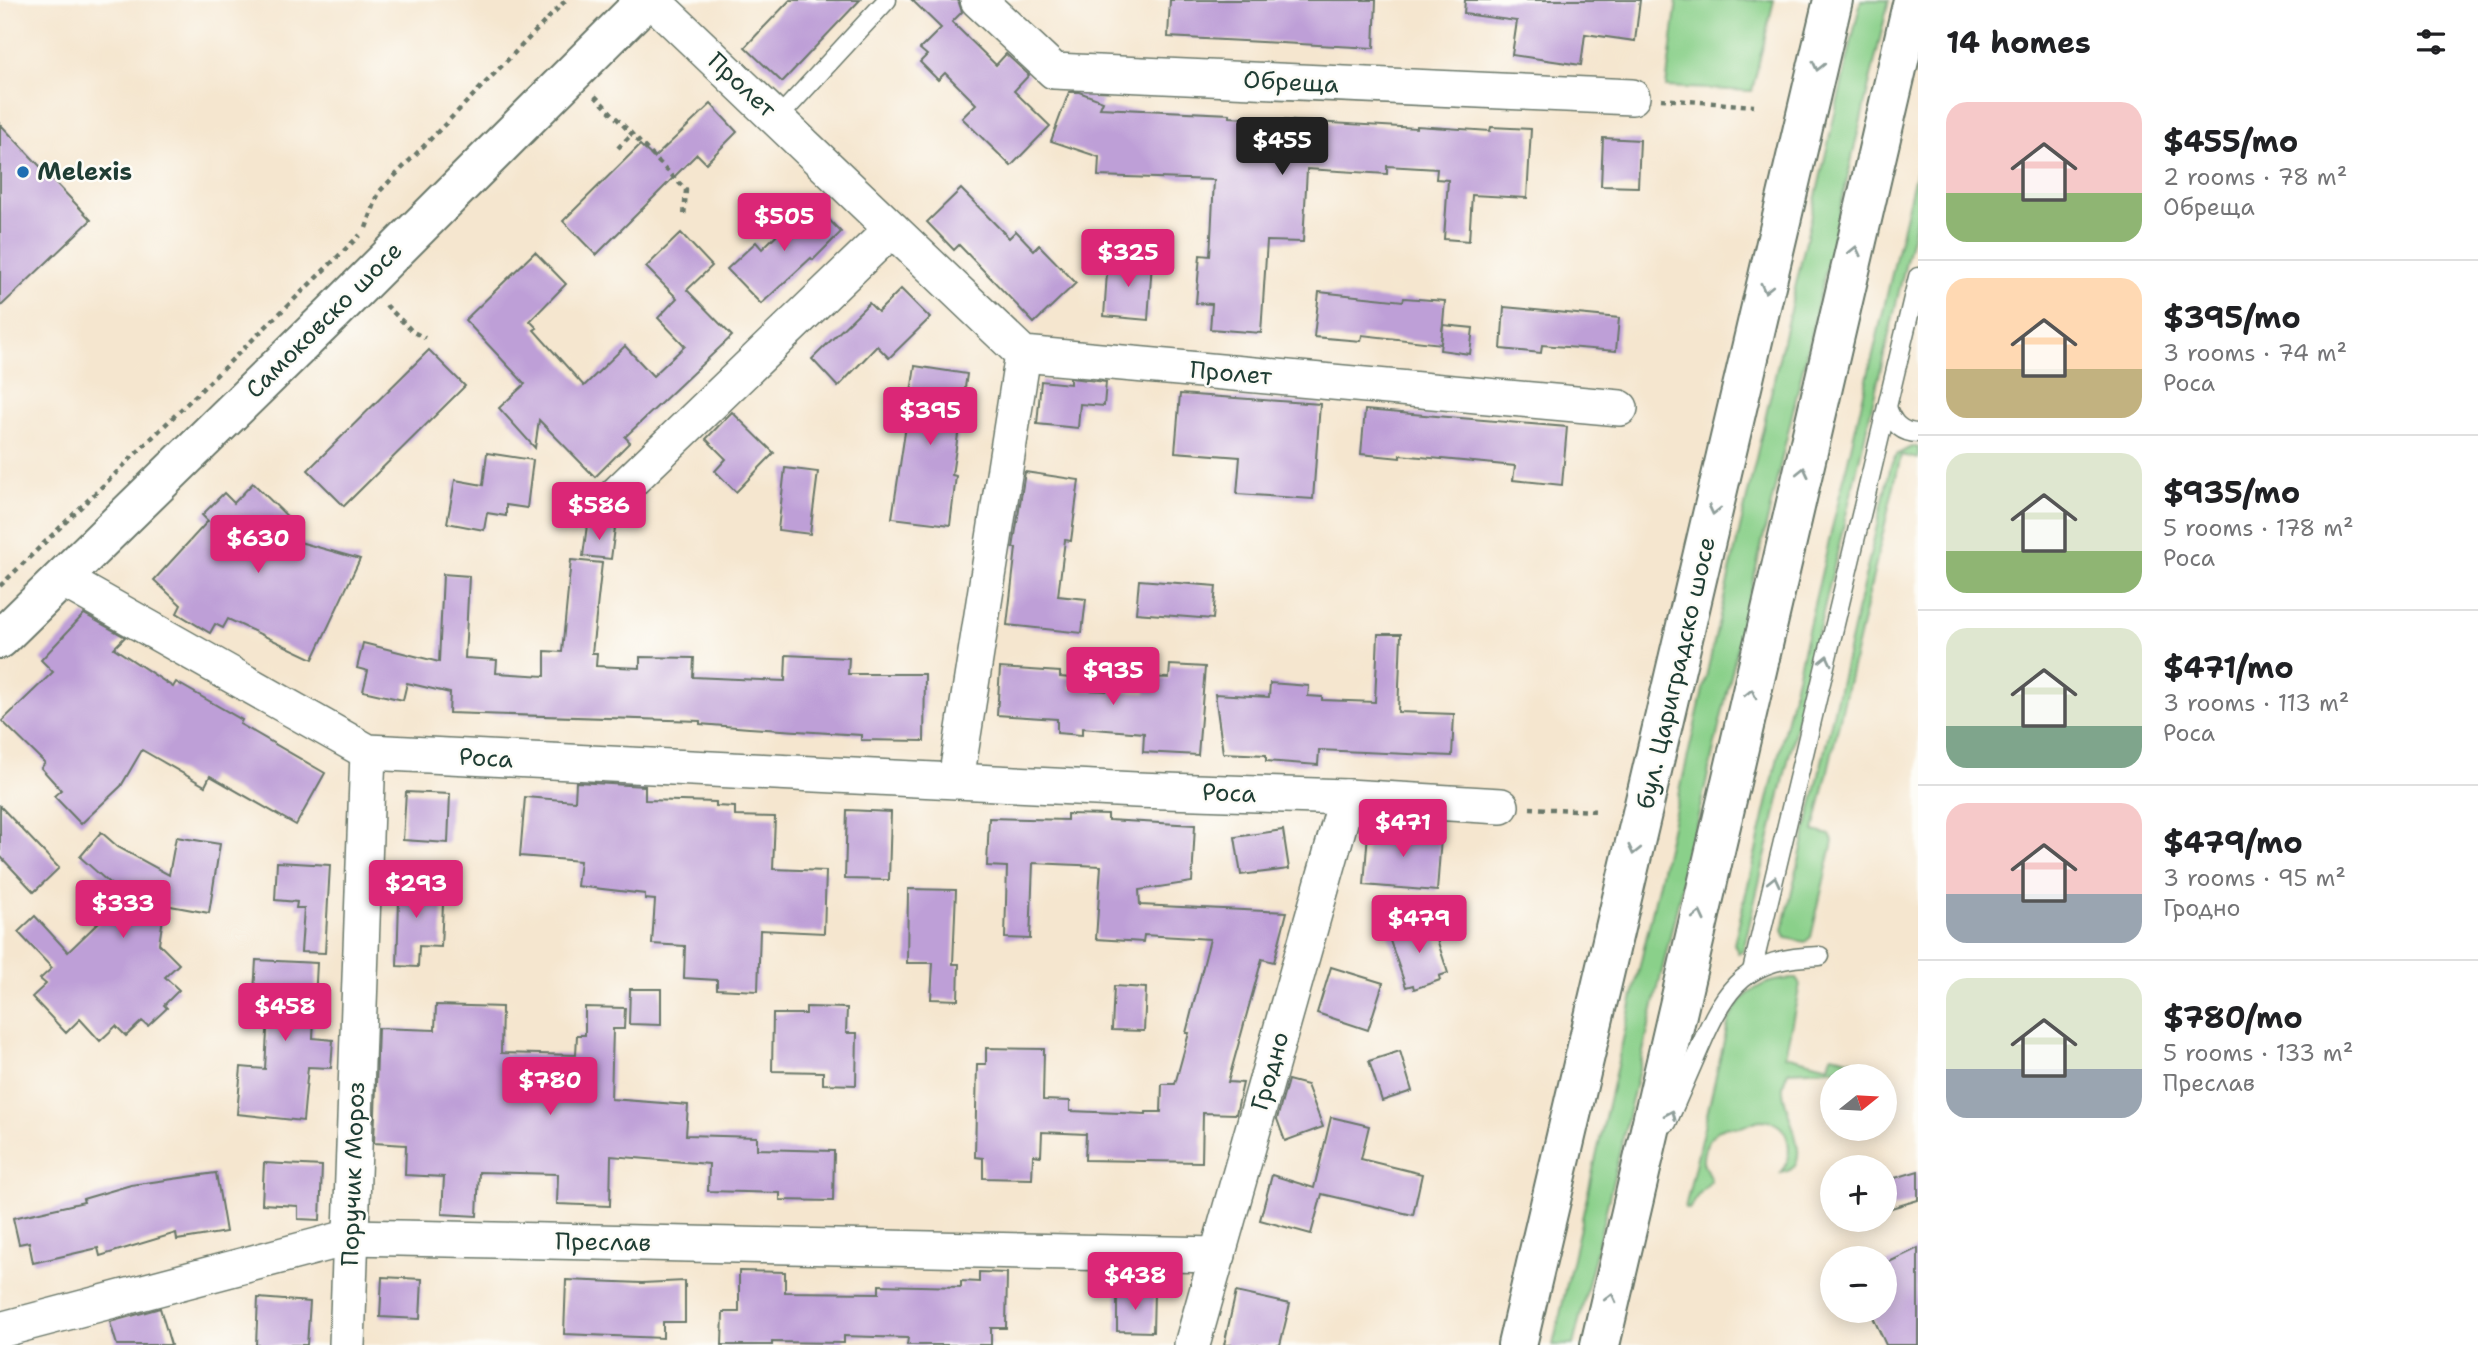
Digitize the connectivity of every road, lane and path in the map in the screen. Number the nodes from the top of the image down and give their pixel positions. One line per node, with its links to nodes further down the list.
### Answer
1 (566, 0): 25 (path)
2 (646, 0): 8 (main road, Самоковско шосе)
3 (652, 0): 11 (street, Пролет)
4 (887, 0): 11 (lane)
5 (978, 0): 9 (street, Обреща)
6 (1833, 0): 40 (main road, бул. Цариградско шосе, one-way to 40)
7 (1913, 0): 34 (main road, one-way to 7)
8 (572, 74): 12 (path); 17 (main road, Самоковско шосе)
9 (1632, 97): 10 (path)
10 (1754, 106)
11 (778, 118): 15 (street, Пролет)
12 (633, 133): 13 (path); 14 (path)
13 (618, 148)
14 (684, 217)
15 (892, 229): 19 (street, Пролет); 23 (street)
16 (1918, 277): 20 (lane)
17 (363, 283): 18 (path); 24 (main road, Самоковско шосе)
18 (425, 338)
19 (1023, 354): 21 (street, Пролет); 28 (street)
20 (1887, 407): 22 (lane); 33 (lane, one-way to 20)
21 (1620, 408)
22 (1918, 433)
23 (615, 496)
24 (62, 579): 26 (main road, Самоковско шосе); 27 (street, Роса)
25 (0, 586)
26 (0, 639)
27 (368, 752): 28 (street, Роса); 35 (street, Поручик Мороз)
28 (956, 780): 29 (street, Роса)
29 (1347, 797): 30 (street, Роса); 36 (street, Гродно)
30 (1501, 806): 31 (path)
31 (1598, 811)
32 (1820, 956): 33 (lane)
33 (1752, 971): 34 (lane, one-way to 33)
34 (1634, 1200): 41 (main road, one-way to 34)
35 (351, 1237): 36 (street, Преслав); 37 (street, Преслав); 38 (street, Поручик Мороз)
36 (1218, 1255): 39 (street, Гродно)
37 (0, 1330)
38 (347, 1345)
39 (1192, 1345)
40 (1517, 1345)
41 (1600, 1345)

